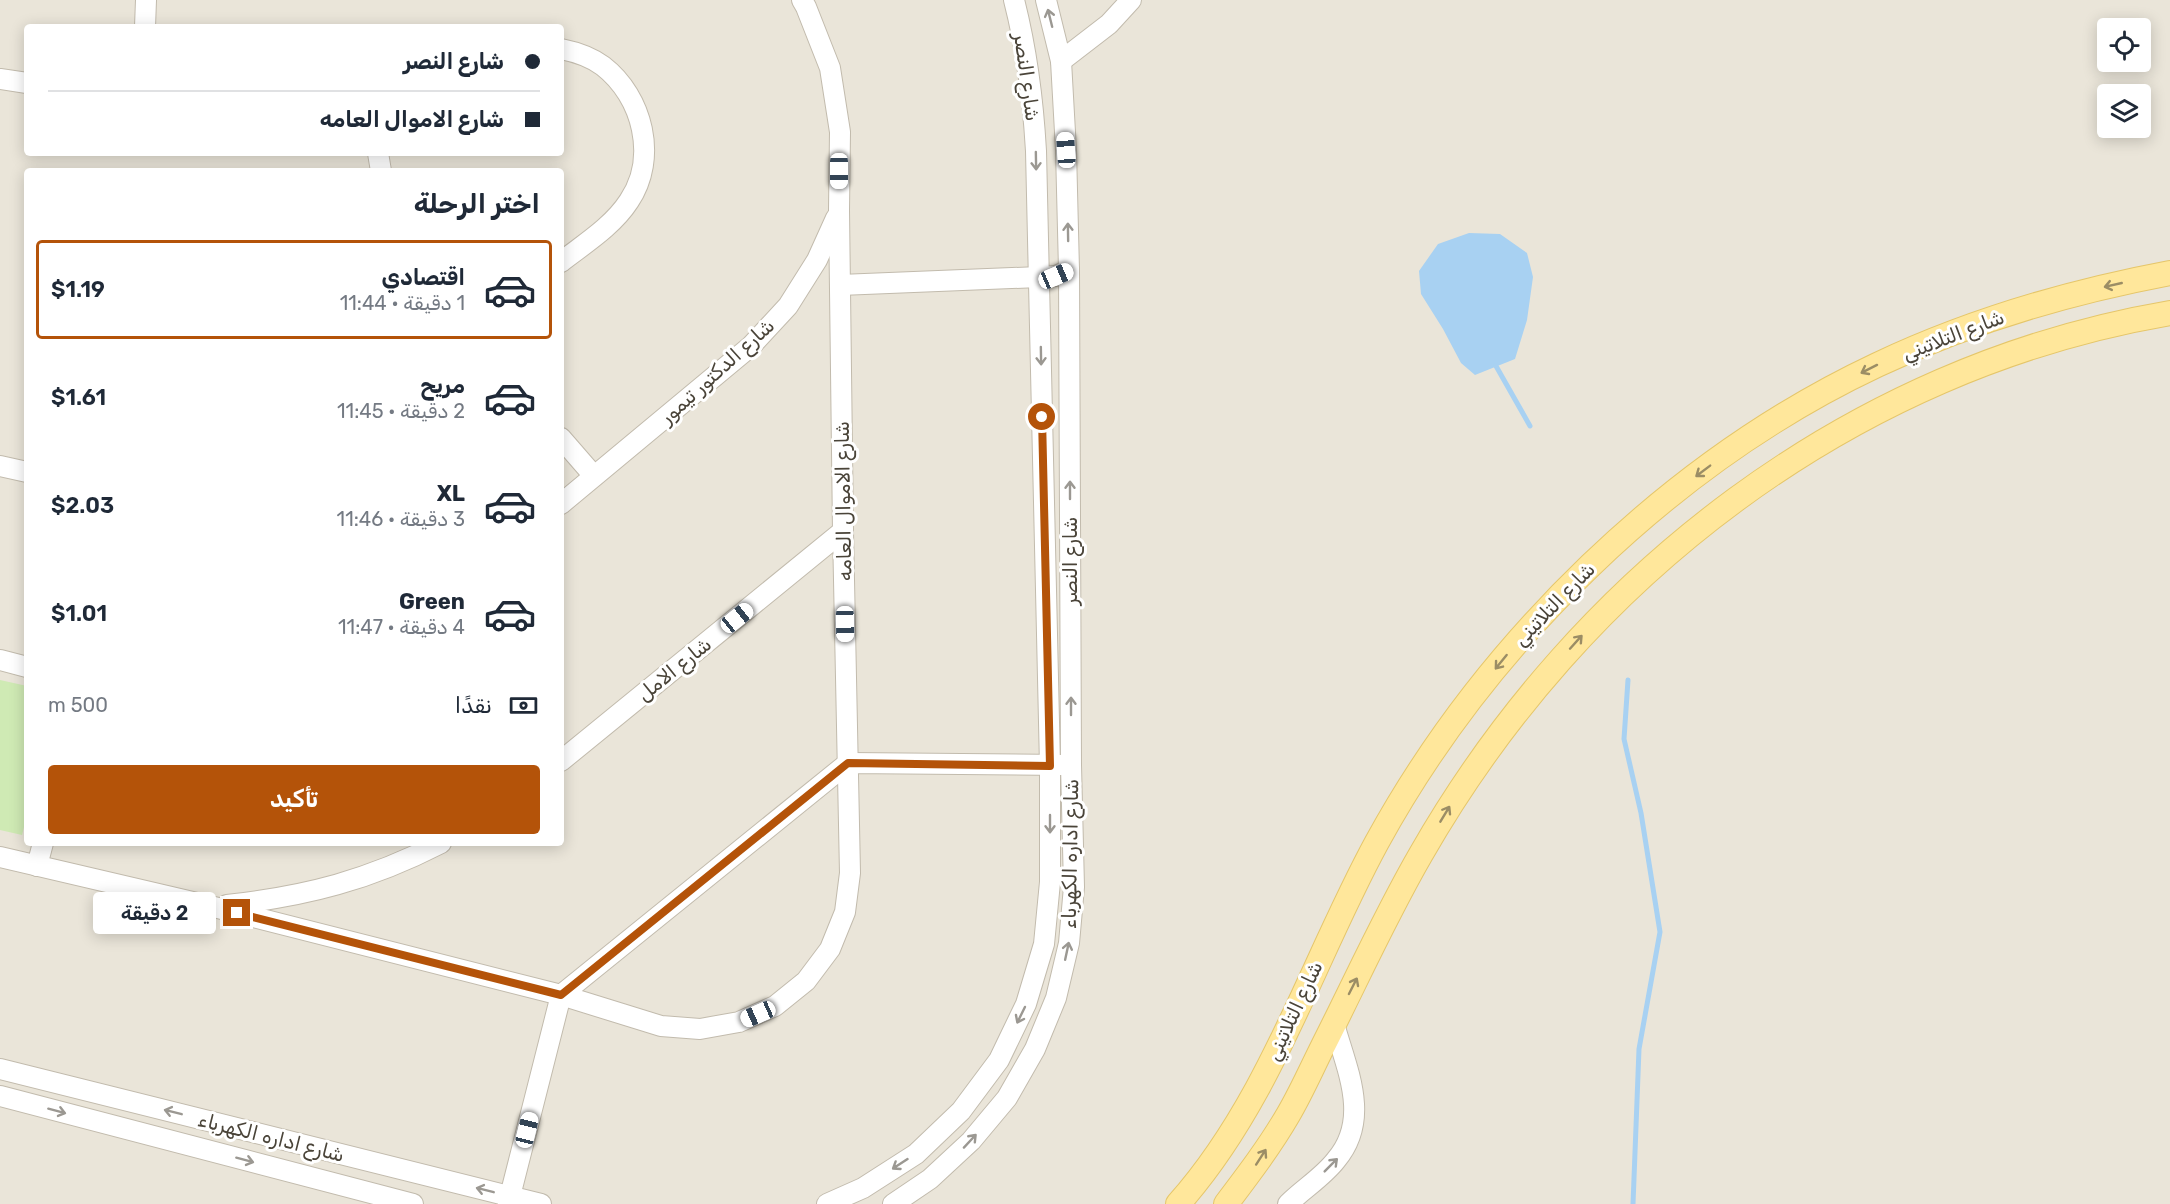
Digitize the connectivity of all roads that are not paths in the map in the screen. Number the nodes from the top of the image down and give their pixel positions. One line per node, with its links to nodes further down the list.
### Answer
1 (146, 0): 6 (street)
2 (801, 0): 11 (street, شارع الاموال العامه)
3 (1014, 0): 15 (street, شارع النصر, one-way to 15)
4 (1046, 0): 8 (street, شارع النصر, one-way to 4)
5 (1131, 0): 8 (street)
6 (145, 24)
7 (564, 50): 12 (street)
8 (1061, 61): 13 (street, شارع النصر, one-way to 8)
9 (0, 80): 10 (street)
10 (24, 83)
11 (839, 210): 16 (street, شارع الاموال العامه); 21 (street, شارع الدكتور تيمور)
12 (564, 260)
13 (1069, 270): 15 (street); 28 (street, شارع النصر, one-way to 13)
14 (2170, 273): 44 (main road, شارع التلاتيني, one-way to 44)
15 (1039, 278): 16 (street); 29 (street, شارع النصر, one-way to 29)
16 (840, 285): 23 (street, شارع الاموال العامه)
17 (2170, 313): 36 (main road, شارع التلاتيني, one-way to 17)
18 (564, 441): 21 (street)
19 (0, 466): 20 (street)
20 (24, 471)
21 (594, 476): 22 (street, شارع الدكتور تيمور)
22 (564, 501)
23 (843, 531): 26 (street, شارع الامل); 27 (street, شارع الاموال العامه)
24 (0, 660): 25 (street)
25 (24, 666)
26 (564, 760)
27 (848, 763): 29 (street); 35 (street); 35 (street, شارع الاموال العامه)
28 (1071, 765): 29 (street); 43 (street, شارع اداره الكهرباء, one-way to 28)
29 (1050, 766): 42 (street, شارع اداره الكهرباء, one-way to 42)
30 (42, 846): 33 (street)
31 (435, 846): 34 (street)
32 (0, 857): 33 (street, شارع الاموال العامه)
33 (37, 866): 34 (street, شارع الاموال العامه)
34 (214, 907): 35 (street, شارع الاموال العامه)
35 (561, 995): 39 (street)
36 (1334, 1024): 45 (main road, شارع التلاتيني, one-way to 36); 46 (street, one-way to 36)
37 (0, 1069): 39 (street, شارع اداره الكهرباء, one-way to 37)
38 (0, 1096): 40 (street, شارع اداره الكهرباء, one-way to 40)
39 (509, 1200): 41 (street, شارع اداره الكهرباء)
40 (413, 1204)
41 (541, 1204)
42 (827, 1204)
43 (893, 1204)
44 (1178, 1204)
45 (1226, 1204)
46 (1288, 1204)

